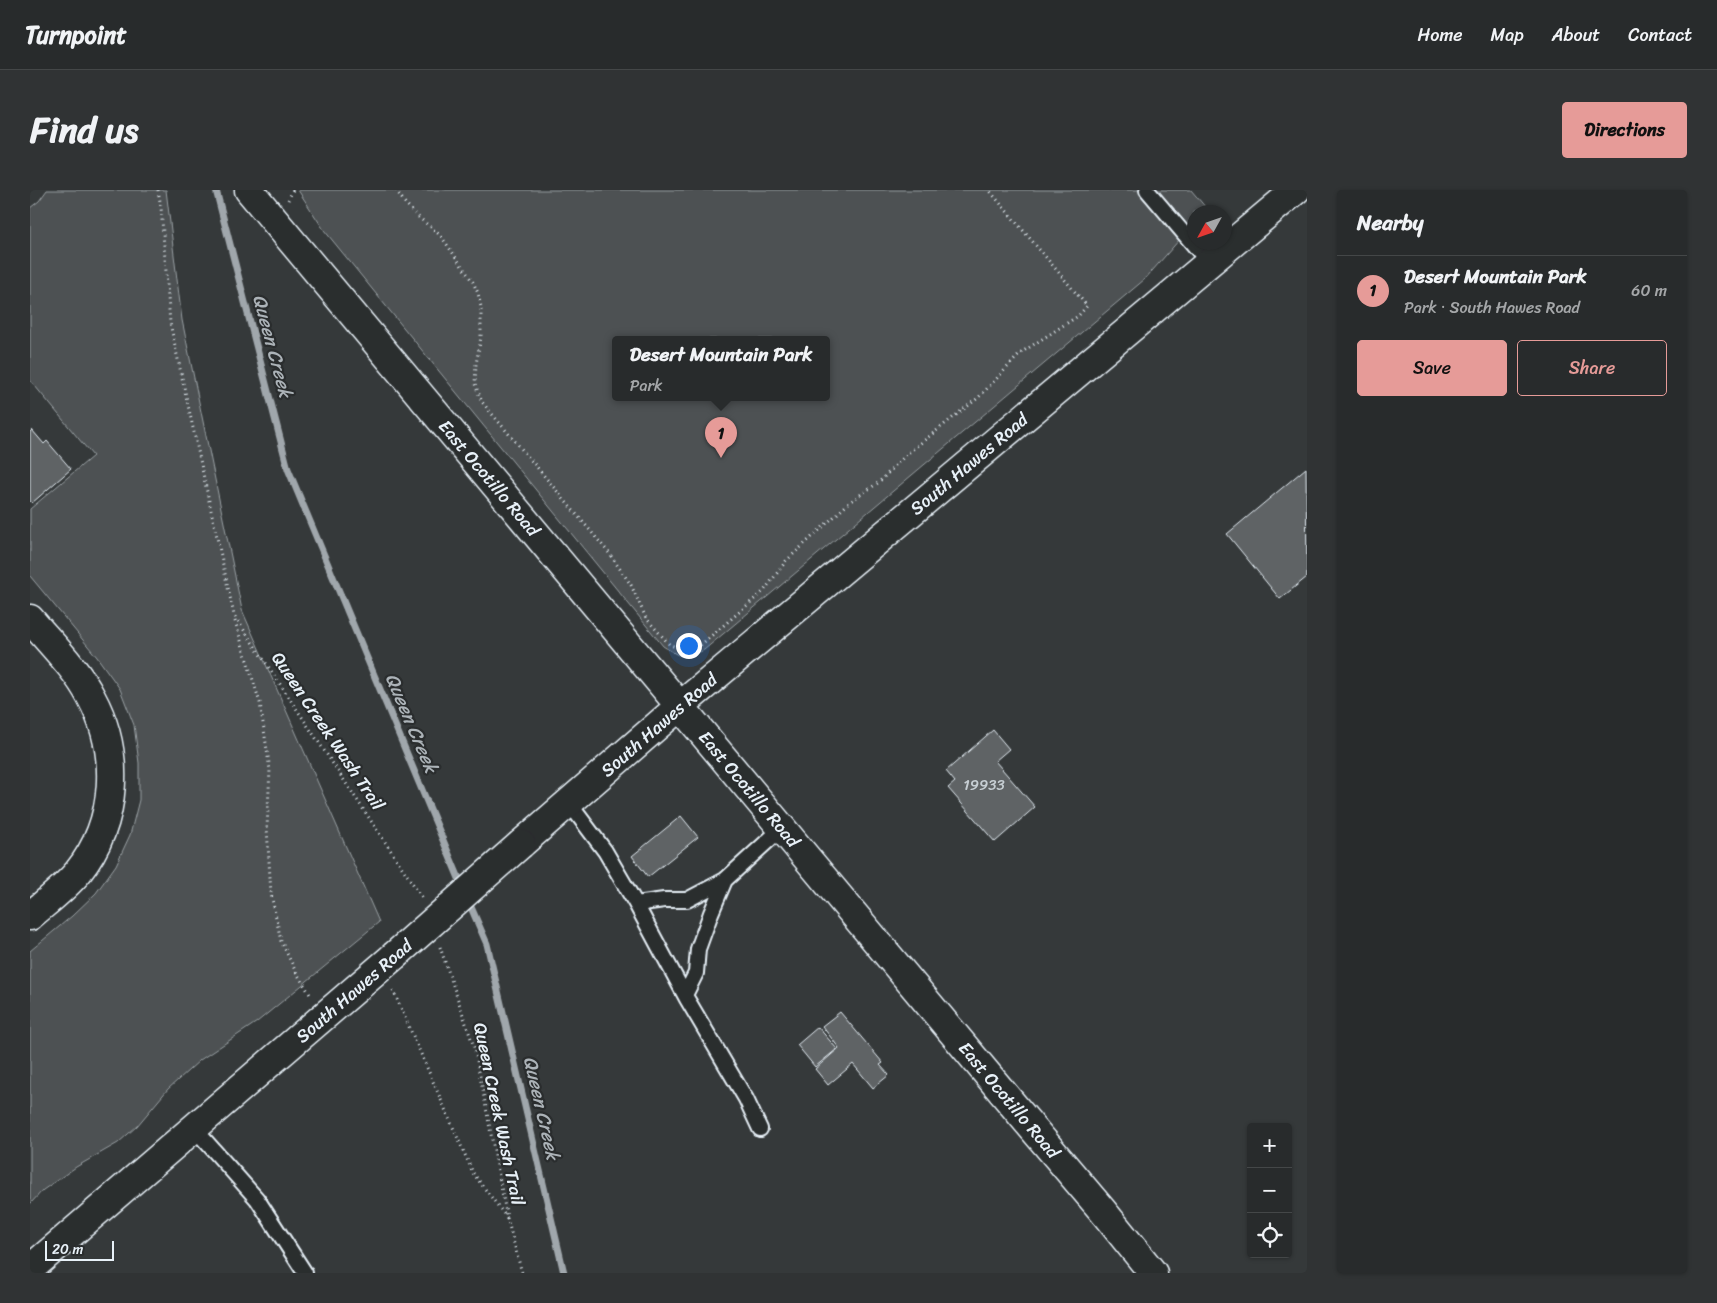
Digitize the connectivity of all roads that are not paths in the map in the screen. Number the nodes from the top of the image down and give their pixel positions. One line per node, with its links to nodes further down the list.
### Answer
1 (249, 190): 6 (main road, East Ocotillo Road)
2 (1148, 190): 4 (lane)
3 (1296, 190): 4 (main road, South Hawes Road)
4 (1209, 263): 6 (main road, South Hawes Road)
5 (30, 619): 11 (main road)
6 (680, 706): 7 (main road, South Hawes Road); 8 (main road, East Ocotillo Road)
7 (569, 803): 10 (lane); 13 (main road, South Hawes Road, bridge)
8 (782, 828): 9 (lane); 17 (main road, East Ocotillo Road)
9 (725, 880): 10 (lane); 12 (lane)
10 (636, 904): 12 (lane)
11 (30, 916)
12 (685, 994): 14 (lane)
13 (194, 1128): 15 (main road, South Hawes Road); 16 (lane)
14 (760, 1129)
15 (30, 1269)
16 (305, 1273)
17 (1153, 1273)

